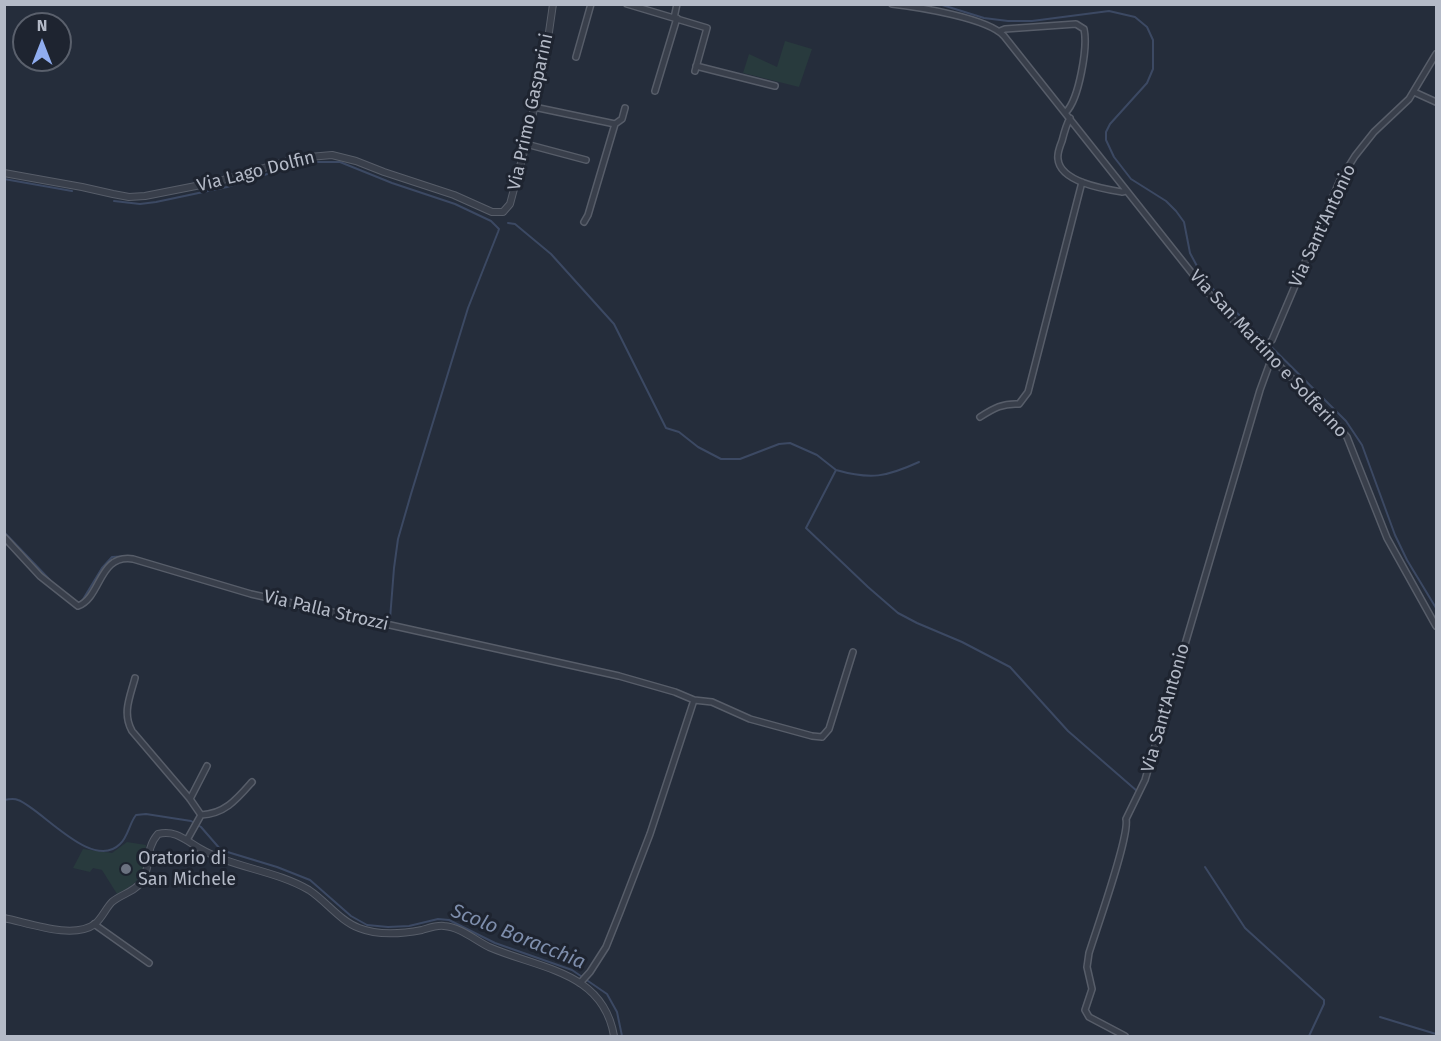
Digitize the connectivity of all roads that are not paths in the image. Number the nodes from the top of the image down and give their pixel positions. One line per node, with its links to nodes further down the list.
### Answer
1 (553, 4): 14 (street, Via Primo Gasparini)
2 (591, 4): 9 (street)
3 (627, 4): 6 (street)
4 (677, 4): 6 (street)
5 (892, 4): 7 (street)
6 (676, 18): 10 (street); 11 (street)
7 (1000, 31): 16 (street, Via San Martino e Solferino); 16 (street)
8 (1437, 54): 12 (street, Via Sant'Antonio)
9 (576, 57)
10 (775, 86)
11 (655, 91)
12 (1414, 92): 13 (street); 26 (street, Via Sant'Antonio)
13 (1437, 102)
14 (534, 107): 18 (street); 19 (street, Via Primo Gasparini)
15 (625, 108): 18 (street)
16 (1065, 112): 17 (street, Via San Martino e Solferino)
17 (1070, 118): 22 (street); 23 (street, Via San Martino e Solferino)
18 (615, 124): 25 (street)
19 (526, 144): 20 (street); 24 (street, Via Primo Gasparini)
20 (586, 160)
21 (4, 173): 24 (street, Via Lago Dolfin)
22 (1082, 182): 23 (street); 28 (street)
23 (1126, 191): 26 (street, Via San Martino e Solferino)
24 (499, 213)
25 (584, 222)
26 (1268, 345): 27 (street, Via San Martino e Solferino)
27 (1272, 357): 30 (street, Via San Martino e Solferino); 44 (street, Via Sant'Antonio)
28 (981, 417)
29 (4, 537): 33 (street, Via Palla Strozzi)
30 (1437, 626)
31 (853, 652): 33 (street, Via Palla Strozzi)
32 (135, 678): 36 (street)
33 (694, 699): 42 (street)
34 (207, 766): 36 (street)
35 (252, 782): 37 (street)
36 (190, 798): 37 (street)
37 (200, 817): 38 (street)
38 (188, 837): 40 (street); 42 (street)
39 (4, 918): 40 (street)
40 (94, 924): 41 (street)
41 (148, 963)
42 (582, 981): 43 (street)
43 (614, 1036)
44 (1125, 1036)

